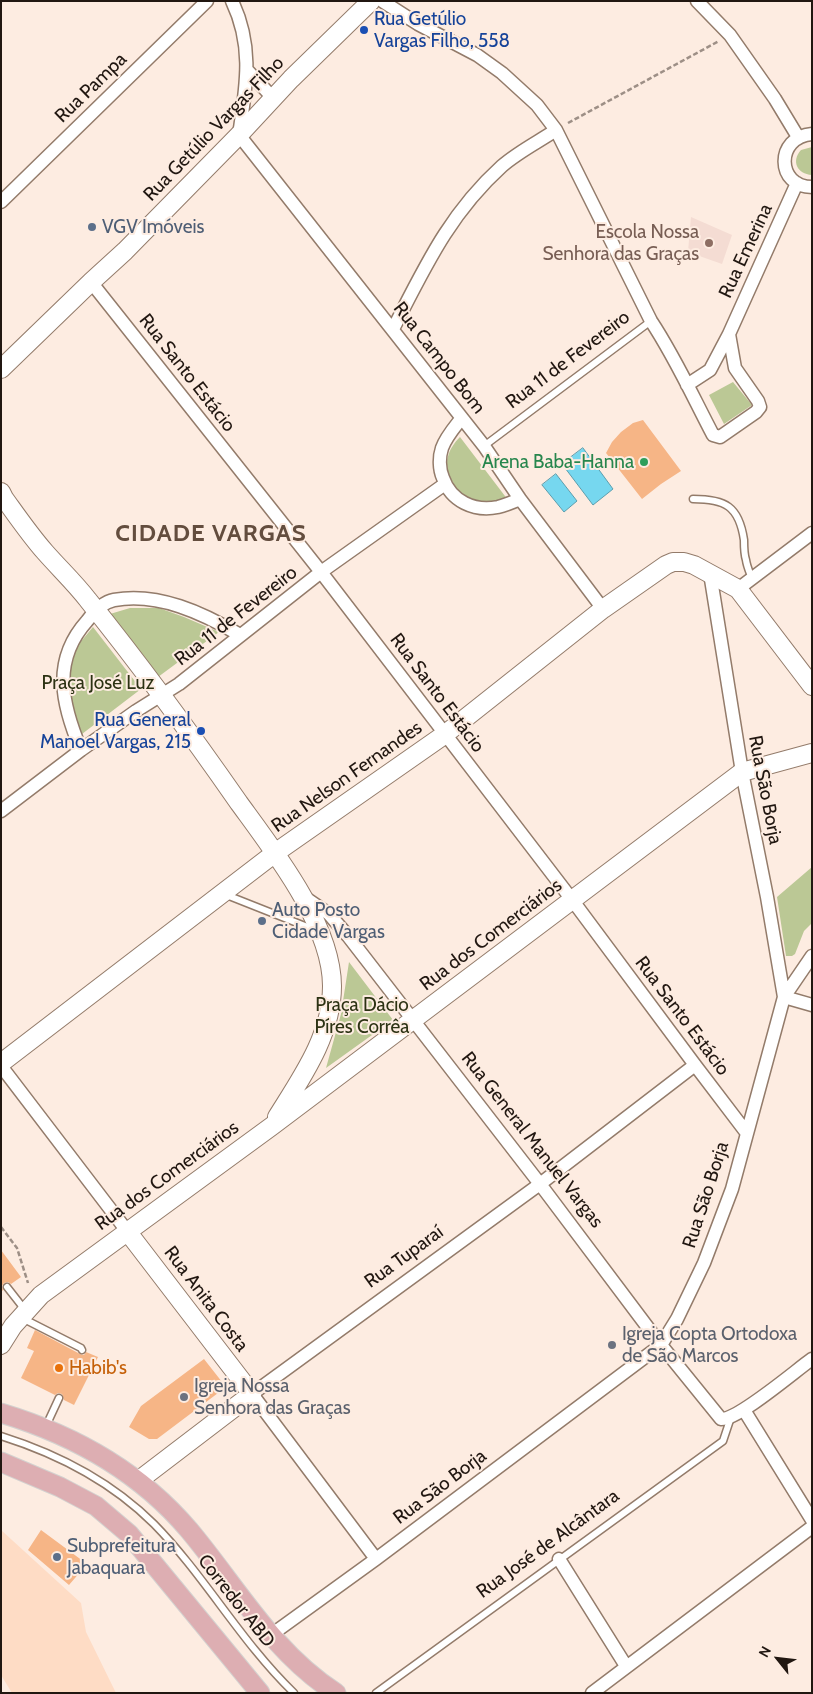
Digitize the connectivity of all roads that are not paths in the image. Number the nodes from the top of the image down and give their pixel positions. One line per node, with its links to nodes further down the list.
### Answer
1 (207, 1): 14 (street, Rua Pampa)
2 (232, 1): 6 (street)
3 (371, 1): 7 (street, Rua Getúlio Vargas Filho)
4 (382, 1): 8 (street)
5 (697, 1): 11 (street)
6 (248, 71): 7 (street); 10 (street)
7 (273, 98): 10 (street, Rua Getúlio Vargas Filho)
8 (556, 130): 16 (street); 17 (street)
9 (812, 134): 11 (street)
10 (239, 135): 15 (street, Rua Getúlio Vargas Filho); 17 (street, Rua Campo Bom)
11 (798, 137): 12 (street)
12 (797, 184): 13 (street); 18 (street, Rua Emerina)
13 (812, 187)
14 (1, 202)
15 (91, 282): 19 (street, Rua Getúlio Vargas Filho); 28 (street, Rua Santo Estácio)
16 (651, 321): 20 (street); 22 (lane, Rua 11 de Fevereiro)
17 (393, 329): 21 (street, Rua Campo Bom)
18 (729, 334): 20 (street, Rua Emerina); 20 (street)
19 (1, 369)
20 (687, 385)
21 (461, 419): 22 (street, Rua Campo Bom); 23 (street)
22 (484, 446): 25 (street, Rua Campo Bom)
23 (445, 484): 25 (street); 28 (street, Rua 11 de Fevereiro)
24 (2, 496): 31 (street)
25 (520, 499): 30 (street, Rua Campo Bom)
26 (693, 499): 29 (lane)
27 (812, 533): 29 (street)
28 (321, 572): 32 (street, Rua 11 de Fevereiro); 35 (street, Rua Santo Estácio)
29 (731, 581): 30 (street, Rua Nelson Fernandes); 33 (street); 38 (street, Rua São Borja)
30 (603, 609): 35 (street, Rua Nelson Fernandes)
31 (96, 610): 32 (street); 34 (street); 36 (street)
32 (240, 635): 34 (street, Rua 11 de Fevereiro)
33 (812, 686)
34 (162, 696): 36 (street, Rua 11 de Fevereiro); 40 (street)
35 (444, 735): 40 (street, Rua Nelson Fernandes); 43 (street, Rua Santo Estácio)
36 (81, 750): 39 (street, Rua 11 de Fevereiro)
37 (812, 753): 38 (street, Rua dos Comerciários)
38 (742, 772): 43 (street, Rua dos Comerciários); 46 (street, Rua São Borja)
39 (1, 811)
40 (275, 853): 41 (street, Rua Nelson Fernandes); 42 (street)
41 (223, 893): 44 (lane); 49 (street, Rua Nelson Fernandes)
42 (303, 896): 44 (street); 48 (street, Rua General Manuel Vargas)
43 (573, 901): 48 (street, Rua dos Comerciários); 50 (street, Rua Santo Estácio)
44 (318, 931): 51 (street)
45 (812, 956): 46 (street)
46 (784, 997): 47 (street); 52 (street, Rua São Borja)
47 (812, 1005)
48 (412, 1020): 51 (street, Rua dos Comerciários); 53 (street, Rua General Manuel Vargas)
49 (1, 1064): 54 (street, Rua Anita Costa)
50 (695, 1065): 52 (street, Rua Santo Estácio); 53 (street, Rua Tuparaí)
51 (272, 1126): 54 (street, Rua dos Comerciários)
52 (746, 1132): 58 (street, Rua São Borja)
53 (540, 1184): 58 (street, Rua General Manuel Vargas); 61 (street, Rua Tuparaí)
54 (127, 1230): 56 (street, Rua dos Comerciários); 61 (street, Rua Anita Costa)
55 (7, 1287): 56 (lane)
56 (23, 1314): 57 (street, Rua dos Comerciários); 59 (lane)
57 (5, 1335)
58 (661, 1345): 65 (street, Rua General Manuel Vargas); 72 (street, Rua São Borja)
59 (82, 1350)
60 (812, 1359): 63 (street)
61 (252, 1394): 69 (street, Rua Tuparaí); 72 (street, Rua Anita Costa)
62 (59, 1398): 66 (lane)
63 (744, 1410): 65 (street); 70 (street)
64 (1, 1413): 66 (main road)
65 (726, 1418): 73 (lane, Rua José de Alcântara)
66 (45, 1427): 69 (main road)
67 (1, 1436): 77 (lane, Corredor ABD)
68 (5, 1468): 76 (main road)
69 (138, 1481): 74 (main road)
70 (812, 1520)
71 (812, 1527): 75 (street)
72 (376, 1559): 74 (street, Rua São Borja)
73 (559, 1559): 75 (street); 79 (lane, Rua José de Alcântara)
74 (271, 1635): 78 (main road)
75 (626, 1666): 80 (street)
76 (260, 1693)
77 (294, 1693)
78 (336, 1693)
79 (376, 1693)
80 (592, 1693)

